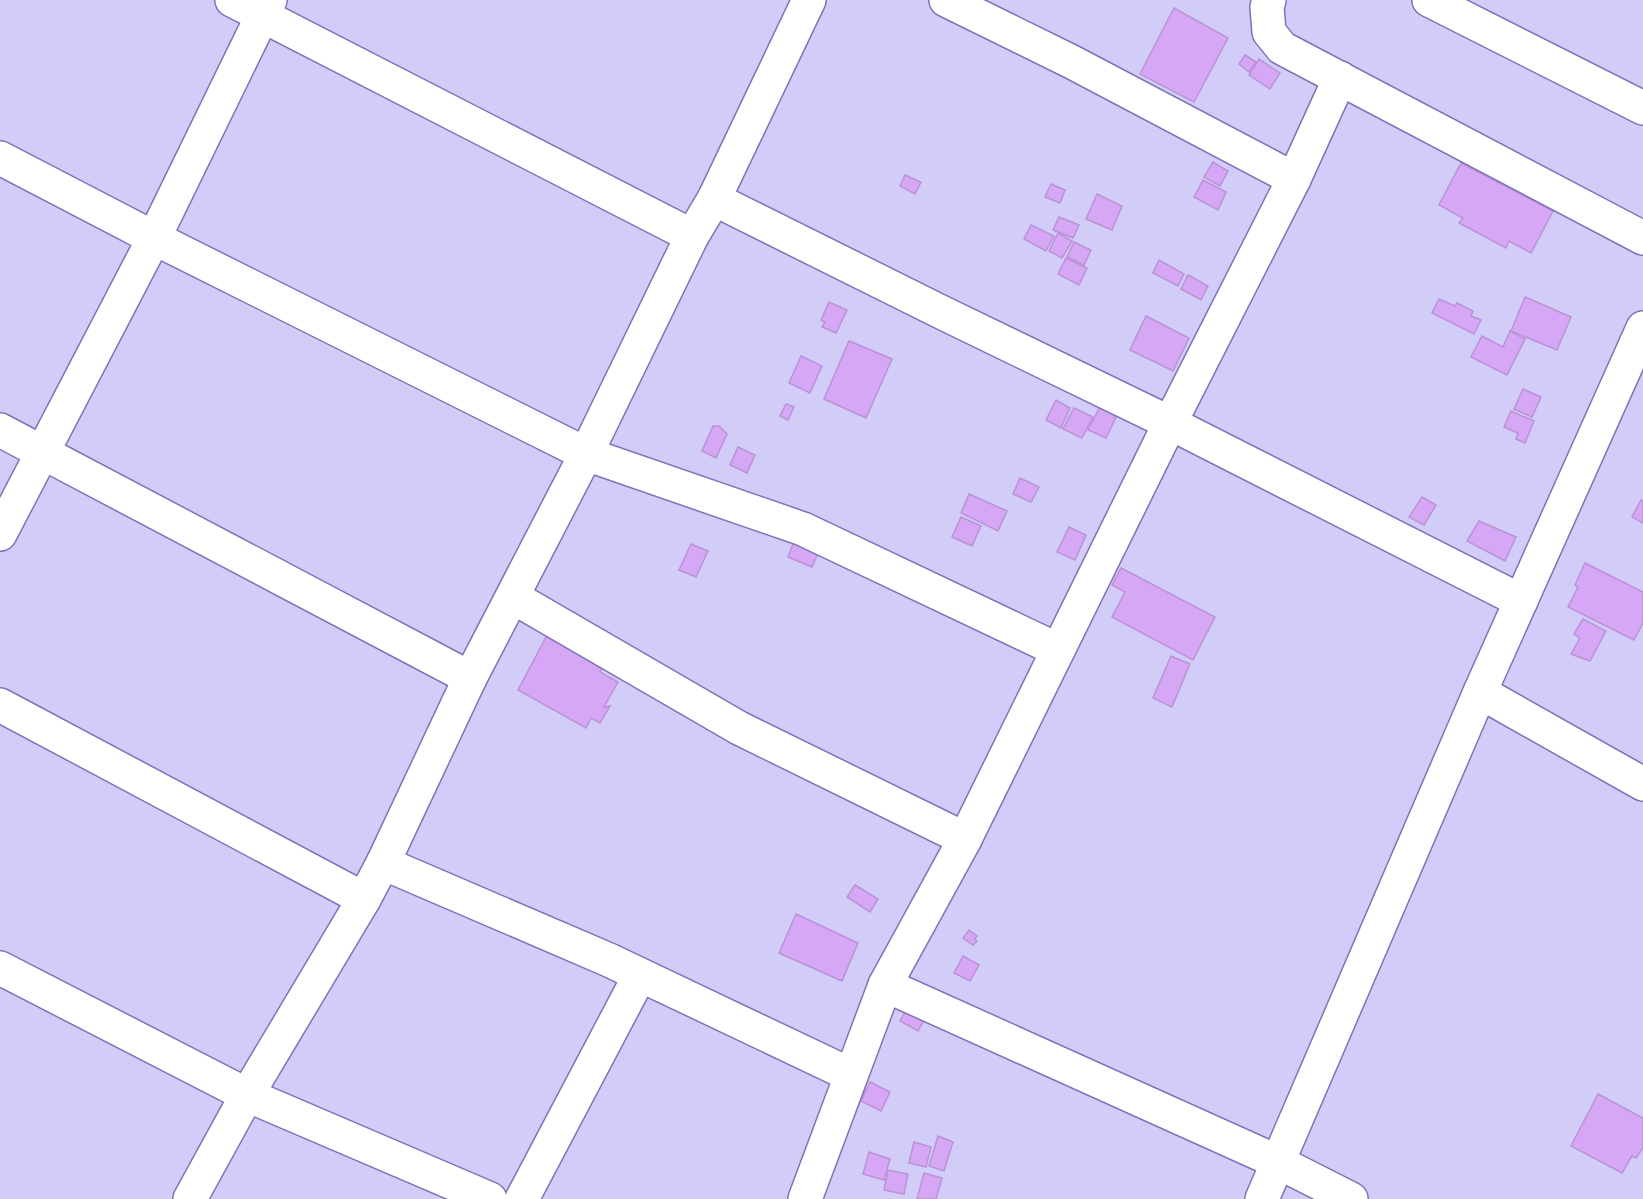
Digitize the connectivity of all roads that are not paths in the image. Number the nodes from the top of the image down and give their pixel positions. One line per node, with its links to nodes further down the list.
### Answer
1 (232, 0): 6 (street)
2 (946, 0): 10 (street)
3 (1269, 0): 7 (street)
4 (1429, 0): 8 (street)
5 (803, 2): 11 (street)
6 (266, 8): 12 (street); 13 (street)
7 (1340, 78): 10 (street); 14 (street)
8 (1643, 108)
9 (0, 158): 13 (street)
10 (1294, 179): 16 (street)
11 (714, 199): 12 (street); 16 (street)
12 (692, 236): 19 (street)
13 (154, 238): 18 (street); 19 (street)
14 (1643, 238)
15 (1643, 328): 22 (street)
16 (1170, 423): 22 (street); 23 (street)
17 (0, 430): 18 (street)
18 (43, 452): 20 (street); 24 (street)
19 (586, 454): 21 (street); 23 (street)
20 (0, 534)
21 (513, 597): 24 (street); 28 (street)
22 (1521, 601): 25 (street)
23 (1058, 650): 28 (street)
24 (470, 678): 29 (street)
25 (1480, 692): 27 (street); 36 (street)
26 (0, 705): 30 (street)
27 (1643, 784)
28 (965, 839): 33 (street)
29 (382, 863): 30 (street); 32 (street)
30 (364, 899): 35 (street)
31 (0, 968): 35 (street)
32 (640, 975): 34 (street); 39 (street)
33 (885, 985): 34 (street); 36 (street)
34 (851, 1075): 40 (street)
35 (247, 1095): 37 (street); 38 (street)
36 (1278, 1162): 41 (street); 42 (street)
37 (190, 1199)
38 (490, 1199)
39 (522, 1199)
40 (805, 1199)
41 (1262, 1199)
42 (1351, 1199)

